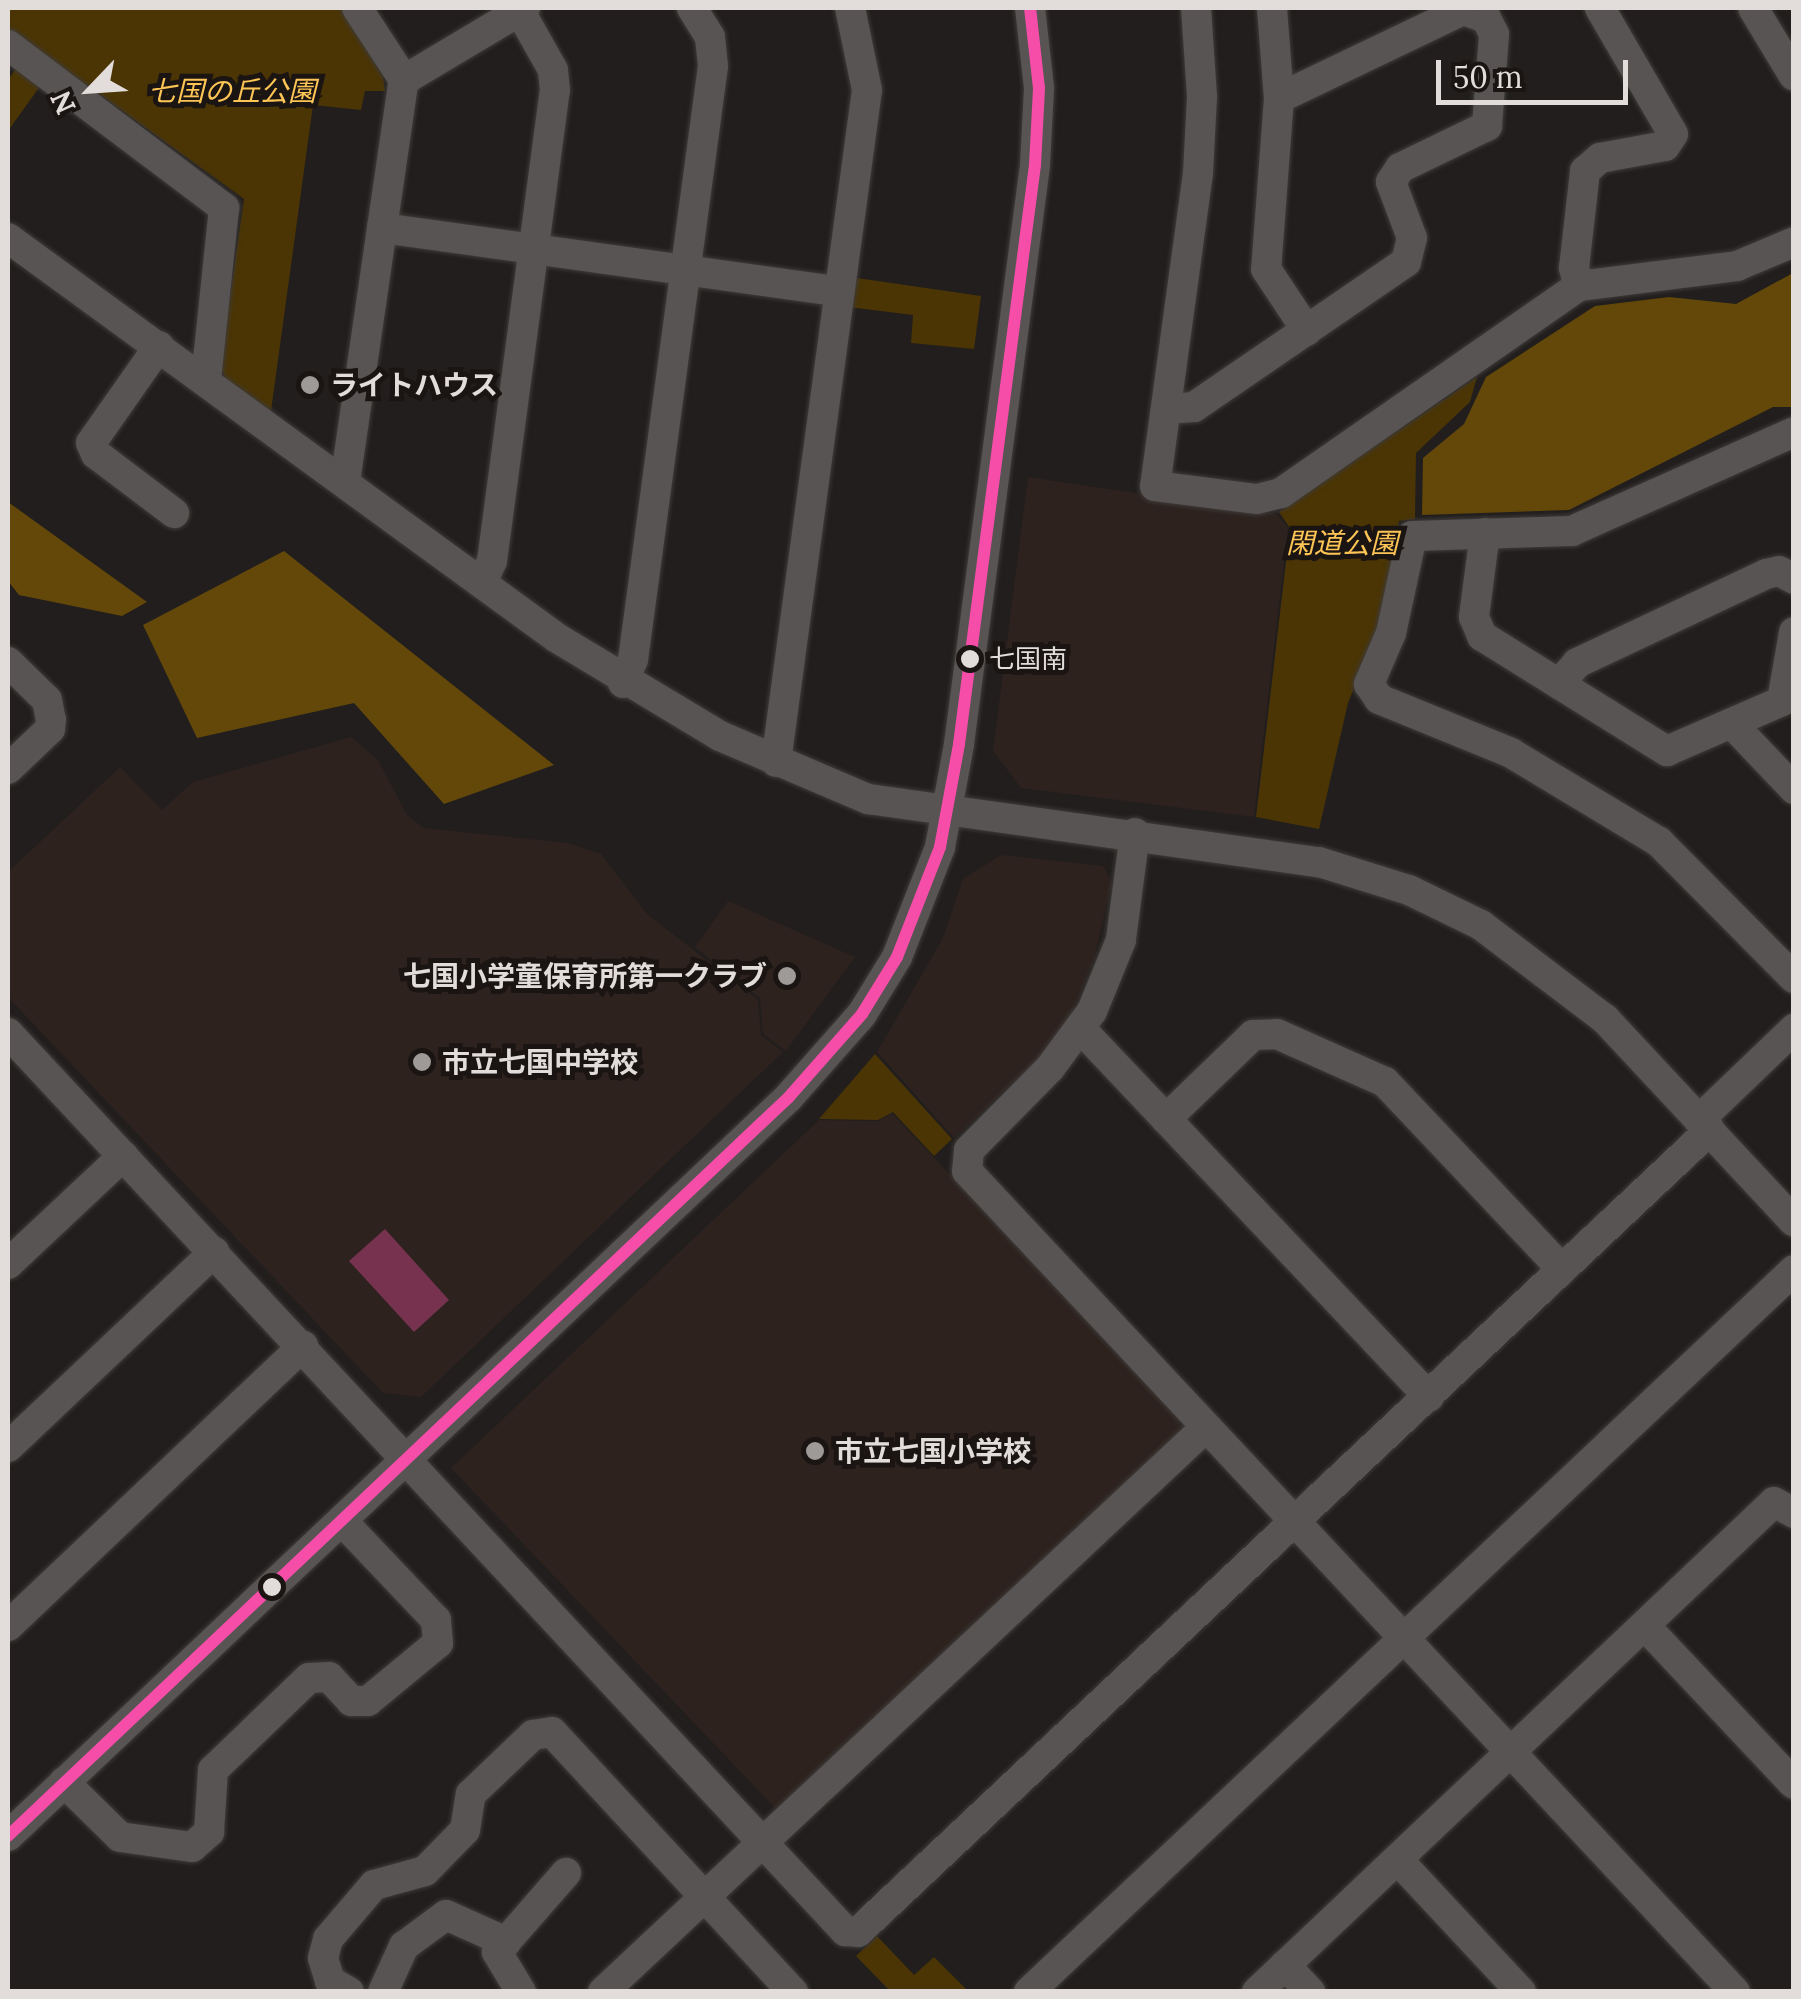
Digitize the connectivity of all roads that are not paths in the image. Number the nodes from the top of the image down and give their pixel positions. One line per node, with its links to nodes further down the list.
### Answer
1 (357, 8): 12 (street)
2 (692, 8): 18 (street)
3 (850, 8): 20 (street)
4 (1030, 8): 39 (street)
5 (1196, 8): 24 (street)
6 (1272, 8): 13 (street)
7 (1600, 8): 19 (street)
8 (1753, 8): 11 (street)
9 (521, 9): 12 (street); 17 (street)
10 (8, 45): 23 (street)
11 (1794, 76)
12 (404, 80): 14 (street)
13 (1279, 98): 21 (street); 21 (street)
14 (382, 228): 17 (street); 26 (street)
15 (8, 238): 22 (street)
16 (1794, 242): 19 (street)
17 (533, 248): 18 (street); 30 (street)
18 (688, 267): 20 (street); 33 (street)
19 (1579, 286): 24 (street)
20 (838, 291): 36 (street)
21 (1307, 331): 24 (street)
22 (159, 346): 23 (street); 27 (street)
23 (206, 380): 26 (street)
24 (1166, 410)
25 (1794, 432): 28 (street)
26 (345, 482): 30 (street)
27 (174, 514)
28 (1485, 533): 34 (street); 41 (street)
29 (1794, 580): 34 (street)
30 (482, 583): 33 (street)
31 (1794, 632): 35 (street)
32 (8, 662): 37 (street)
33 (623, 683): 36 (street)
34 (1559, 684): 35 (street)
35 (1734, 727): 38 (street)
36 (776, 762): 39 (street)
37 (8, 769)
38 (1794, 789)
39 (948, 810): 40 (street); 57 (street)
40 (1135, 832): 43 (street); 46 (street)
41 (1794, 978)
42 (1794, 1029): 46 (street)
43 (1082, 1030): 45 (street); 55 (street)
44 (8, 1032): 47 (street)
45 (1166, 1118): 51 (street); 54 (street)
46 (1705, 1125): 48 (street); 51 (street)
47 (123, 1156): 49 (street); 50 (street)
48 (1794, 1222)
49 (214, 1252): 53 (street); 56 (street)
50 (8, 1264)
51 (1562, 1270): 54 (street)
52 (1794, 1270): 63 (street)
53 (303, 1346): 57 (street); 61 (street)
54 (1428, 1397): 60 (street)
55 (1204, 1428): 60 (street); 68 (street)
56 (8, 1447)
57 (404, 1460): 59 (street); 68 (street)
58 (1794, 1513): 62 (street)
59 (342, 1522): 65 (street); 65 (street)
60 (1294, 1524): 63 (street); 68 (street)
61 (8, 1626)
62 (1645, 1626): 64 (street); 66 (street)
63 (1401, 1639): 64 (street); 79 (street)
64 (1509, 1754): 69 (street); 83 (street)
65 (64, 1782): 67 (street)
66 (1794, 1784)
67 (8, 1836)
68 (765, 1845): 71 (street)
69 (1398, 1860): 73 (street); 82 (street)
70 (566, 1873): 72 (street)
71 (706, 1899): 74 (street); 77 (street); 78 (street)
72 (506, 1942): 75 (street); 76 (street)
73 (1285, 1965): 80 (street); 81 (street)
74 (349, 1992)
75 (384, 1992)
76 (522, 1992)
77 (603, 1992)
78 (793, 1992)
79 (1028, 1992)
80 (1257, 1992)
81 (1310, 1992)
82 (1521, 1992)
83 (1735, 1992)

